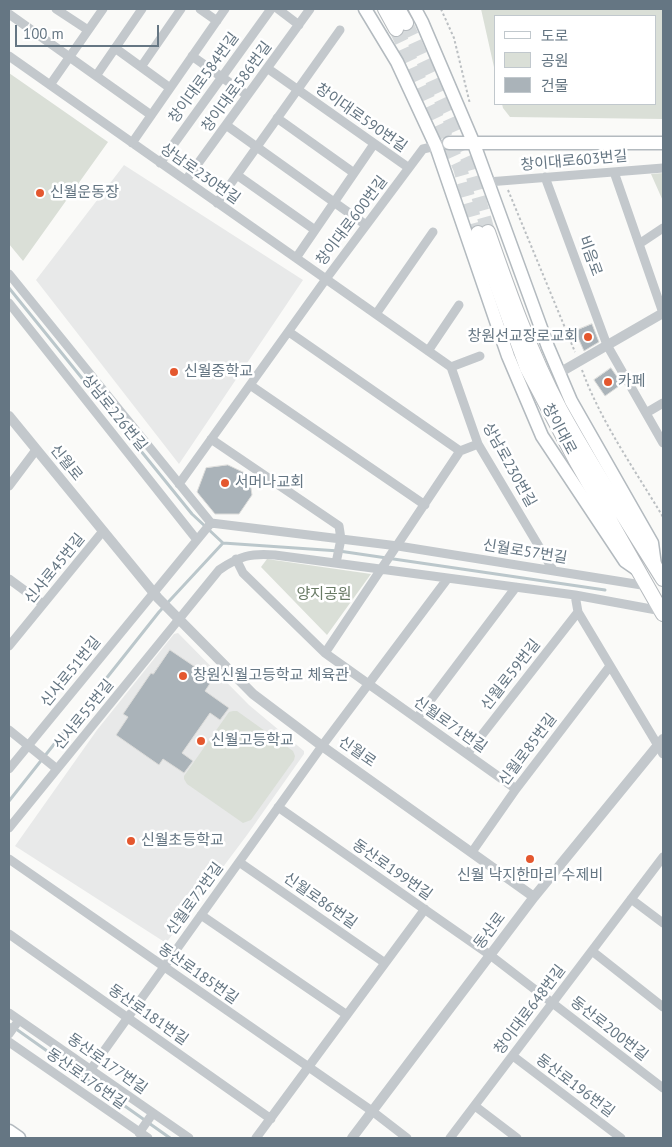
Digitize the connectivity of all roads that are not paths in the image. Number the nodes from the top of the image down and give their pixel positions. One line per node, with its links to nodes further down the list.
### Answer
1 (103, 9): 17 (street)
2 (142, 9): 19 (street)
3 (181, 9): 23 (street)
4 (200, 9): 15 (street)
5 (225, 9): 15 (street)
6 (271, 9): 26 (street, 창이대로584번길)
7 (278, 9): 16 (street)
8 (310, 9): 16 (street, 창이대로586번길)
9 (365, 9): 39 (main road)
10 (385, 9): 11 (main road)
11 (398, 9)
12 (415, 9): 38 (main road)
13 (59, 10): 17 (street)
14 (9, 14): 22 (street)
15 (217, 21): 21 (street)
16 (299, 24): 24 (street, 창이대로586번길)
17 (88, 30): 22 (street)
18 (340, 30): 29 (street, 창이대로590번길)
19 (115, 48): 23 (street); 25 (street)
20 (9, 56): 27 (street, 상남로230번길)
21 (192, 56): 26 (street); 28 (street)
22 (69, 57): 25 (street); 27 (street)
23 (141, 67): 28 (street)
24 (267, 68): 29 (street); 30 (street, 창이대로586번길)
25 (96, 76): 31 (street)
26 (222, 77): 30 (street); 41 (street, 창이대로584번길)
27 (50, 85): 34 (street, 상남로230번길)
28 (170, 88): 31 (street)
29 (297, 90): 32 (street, 창이대로590번길); 37 (street, 창이대로590번길)
30 (248, 95): 33 (street, 창이대로586번길)
31 (151, 115): 34 (street)
32 (277, 118): 40 (street, 창이대로590번길); 45 (street)
33 (226, 125): 40 (street); 48 (street, 창이대로586번길)
34 (132, 143): 41 (street, 상남로230번길)
35 (450, 143): 38 (main road); 39 (street, 창이대로600번길)
36 (663, 143): 38 (main road)
37 (374, 144): 42 (street, 창이대로590번길); 45 (street)
38 (474, 144): 49 (main road)
39 (436, 146): 42 (street, 창이대로600번길); 92 (main road)
40 (257, 147): 46 (street, 창이대로590번길); 51 (street)
41 (160, 163): 48 (street, 상남로230번길)
42 (408, 168): 52 (street, 창이대로600번길)
43 (663, 168): 44 (street, 창이대로603번길)
44 (614, 172): 47 (street, 창이대로603번길); 56 (street)
45 (354, 174): 51 (street)
46 (237, 175): 50 (street, 창이대로590번길); 54 (street)
47 (545, 177): 49 (street, 창이대로603번길); 65 (street, 비음로)
48 (186, 180): 50 (street, 상남로230번길)
49 (488, 182): 69 (main road)
50 (217, 202): 57 (street, 상남로230번길)
51 (334, 202): 52 (street); 54 (street)
52 (366, 225): 59 (street, 창이대로600번길)
53 (663, 228): 56 (street)
54 (315, 230): 57 (street)
55 (433, 232): 63 (street)
56 (639, 244): 62 (street)
57 (296, 258): 59 (street, 상남로230번길)
58 (9, 274): 79 (street)
59 (326, 279): 63 (street, 상남로230번길); 64 (street, 창이대로600번길)
60 (9, 304): 84 (street, 상남로226번길)
61 (459, 305): 66 (street)
62 (663, 313): 65 (street)
63 (376, 314): 66 (street, 상남로230번길)
64 (288, 332): 70 (street, 창이대로600번길); 78 (street)
65 (607, 345): 69 (street); 72 (street, 비음로)
66 (428, 350): 68 (street, 상남로230번길)
67 (480, 356): 68 (street)
68 (451, 367): 76 (street, 상남로230번길)
69 (559, 373): 89 (main road)
70 (250, 385): 74 (street, 창이대로600번길); 81 (street)
71 (663, 403): 72 (street)
72 (646, 413): 75 (street, 비음로)
73 (9, 416): 77 (street, 신월로)
74 (211, 439): 79 (street, 창이대로600번길); 85 (street)
75 (663, 443)
76 (478, 444): 78 (street); 91 (street, 상남로230번길)
77 (36, 450): 80 (street); 83 (street, 신월로)
78 (460, 451): 81 (street)
79 (179, 484): 82 (street)
80 (9, 486)
81 (425, 505): 86 (street)
82 (210, 524): 84 (street); 85 (street, 신월로57번길)
83 (103, 531): 98 (street, 신월로); 100 (street, 신사로45번길)
84 (200, 537): 98 (street)
85 (340, 542): 86 (street, 신월로57번길); 88 (street)
86 (396, 549): 90 (street); 91 (street, 신월로57번길)
87 (236, 559): 88 (street); 103 (street); 105 (street)
88 (337, 561): 90 (street)
89 (655, 565): 92 (main road, 창이대로); 94 (main road, 창이대로)
90 (384, 567): 93 (street); 105 (street)
91 (554, 570): 96 (street, 신월로57번길)
92 (638, 570): 96 (main road, 창이대로)
93 (448, 578): 97 (street); 107 (street)
94 (663, 579)
95 (9, 580): 100 (street)
96 (648, 586): 102 (main road, 창이대로)
97 (516, 587): 99 (street); 108 (street)
98 (156, 595): 103 (street, 신월로); 112 (street, 신사로51번길)
99 (575, 595): 101 (street, 동산로); 102 (street)
100 (43, 604): 104 (street, 신사로45번길)
101 (578, 612): 106 (street, 동산로); 113 (street, 신월로59번길)
102 (662, 612)
103 (178, 617): 110 (street, 신월로); 114 (street, 신사로55번길)
104 (9, 646)
105 (325, 653): 107 (street)
106 (610, 666): 111 (street, 동산로); 116 (street, 신월로85번길)
107 (368, 684): 108 (street, 신월로71번길); 110 (street)
108 (417, 718): 113 (street, 신월로71번길)
109 (9, 730): 112 (street)
110 (322, 746): 117 (street, 신월로72번길); 119 (street, 신월로)
111 (661, 746): 123 (street, 동산로)
112 (30, 747): 114 (street); 115 (street, 신사로51번길)
113 (467, 754): 116 (street, 신월로71번길)
114 (55, 768): 118 (street, 신사로55번길)
115 (9, 769)
116 (516, 789): 119 (street, 신월로85번길)
117 (278, 807): 122 (street, 신월로72번길); 125 (street, 동산로199번길)
118 (9, 828)
119 (472, 852): 123 (street, 신월로)
120 (663, 856): 124 (street, 창이대로648번길)
121 (9, 859): 132 (street, 동산로185번길)
122 (239, 862): 126 (street, 신월로72번길); 131 (street, 신월로86번길)
123 (534, 896): 130 (street, 동산로)
124 (631, 899): 127 (street); 129 (street, 창이대로648번길)
125 (425, 909): 130 (street, 동산로199번길); 131 (street)
126 (201, 915): 132 (street, 신월로72번길); 136 (street)
127 (663, 924)
128 (9, 934): 137 (street, 동산로181번길)
129 (592, 951): 133 (street, 창이대로648번길); 134 (street)
130 (490, 955): 133 (street, 동산로200번길); 146 (street, 동산로)
131 (385, 963): 136 (street)
132 (164, 967): 137 (street, 신월로72번길); 142 (street, 동산로185번길)
133 (552, 1003): 141 (street, 창이대로648번길); 144 (street, 동산로200번길)
134 (663, 1007)
135 (9, 1013): 138 (street, 동산로177번길)
136 (347, 1015): 142 (street)
137 (128, 1018): 143 (street, 신월로72번길); 148 (street, 동산로181번길)
138 (18, 1021): 139 (street); 143 (street, 동산로177번길)
139 (9, 1034)
140 (9, 1042): 150 (street, 동산로176번길)
141 (513, 1056): 145 (street, 창이대로648번길); 159 (street, 동산로196번길)
142 (308, 1068): 146 (street, 동산로185번길); 148 (street)
143 (91, 1069): 147 (street, 동산로177번길)
144 (663, 1088)
145 (475, 1106): 157 (street, 창이대로648번길); 158 (street)
146 (372, 1111): 155 (street, 동산로); 156 (street, 동산로185번길)
147 (151, 1115): 150 (street); 153 (street, 동산로177번길)
148 (271, 1118): 154 (street)
149 (9, 1131): 151 (main road)
150 (140, 1131): 152 (street, 동산로176번길)
151 (19, 1138)
152 (148, 1138)
153 (189, 1138)
154 (256, 1138)
155 (352, 1138)
156 (408, 1138)
157 (450, 1138)
158 (517, 1138)
159 (620, 1138)

